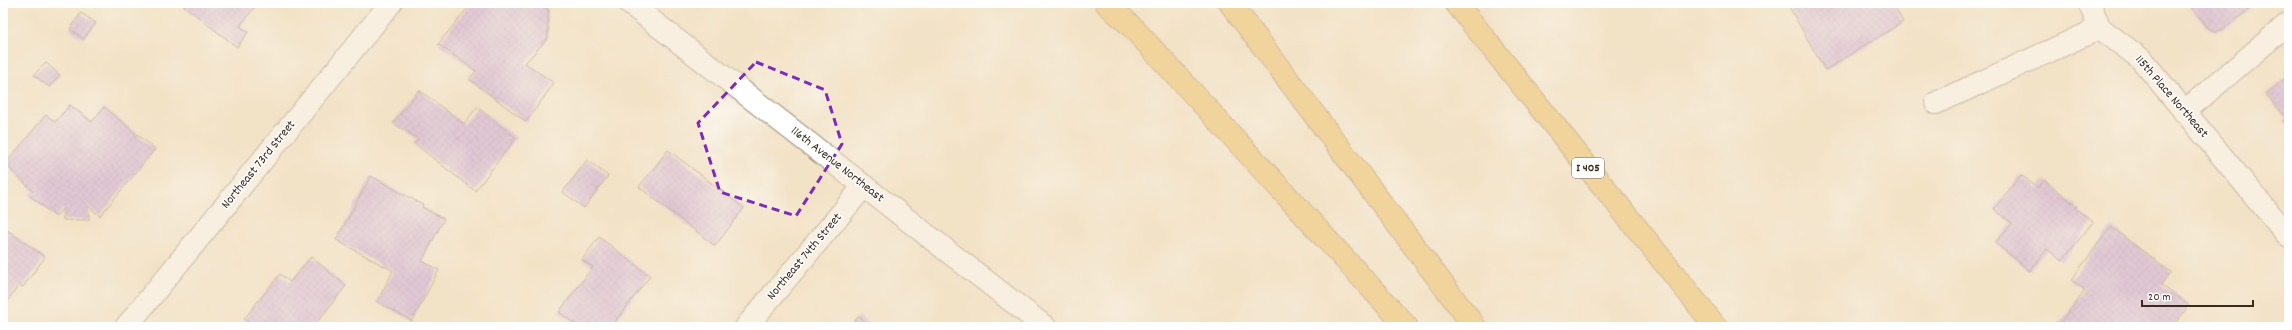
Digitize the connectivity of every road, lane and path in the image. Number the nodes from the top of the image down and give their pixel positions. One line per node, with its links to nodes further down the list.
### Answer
1 (391, 3): 13 (street, Northeast 73rd Street)
2 (629, 3): 11 (street, 116th Avenue Northeast)
3 (1106, 3): 16 (highway)
4 (1230, 3): 17 (highway)
5 (1456, 3): 18 (highway, I 405)
6 (2089, 3): 8 (street)
7 (2289, 23): 10 (street)
8 (2100, 28): 9 (street); 10 (street, 115th Place Northeast)
9 (1936, 102)
10 (2184, 112): 12 (street, 115th Place Northeast)
11 (864, 186): 14 (street, Northeast 74th Street); 15 (street, 116th Avenue Northeast)
12 (2289, 237)
13 (126, 327)
14 (746, 327)
15 (1045, 327)
16 (1407, 327)
17 (1475, 327)
18 (1716, 327)

